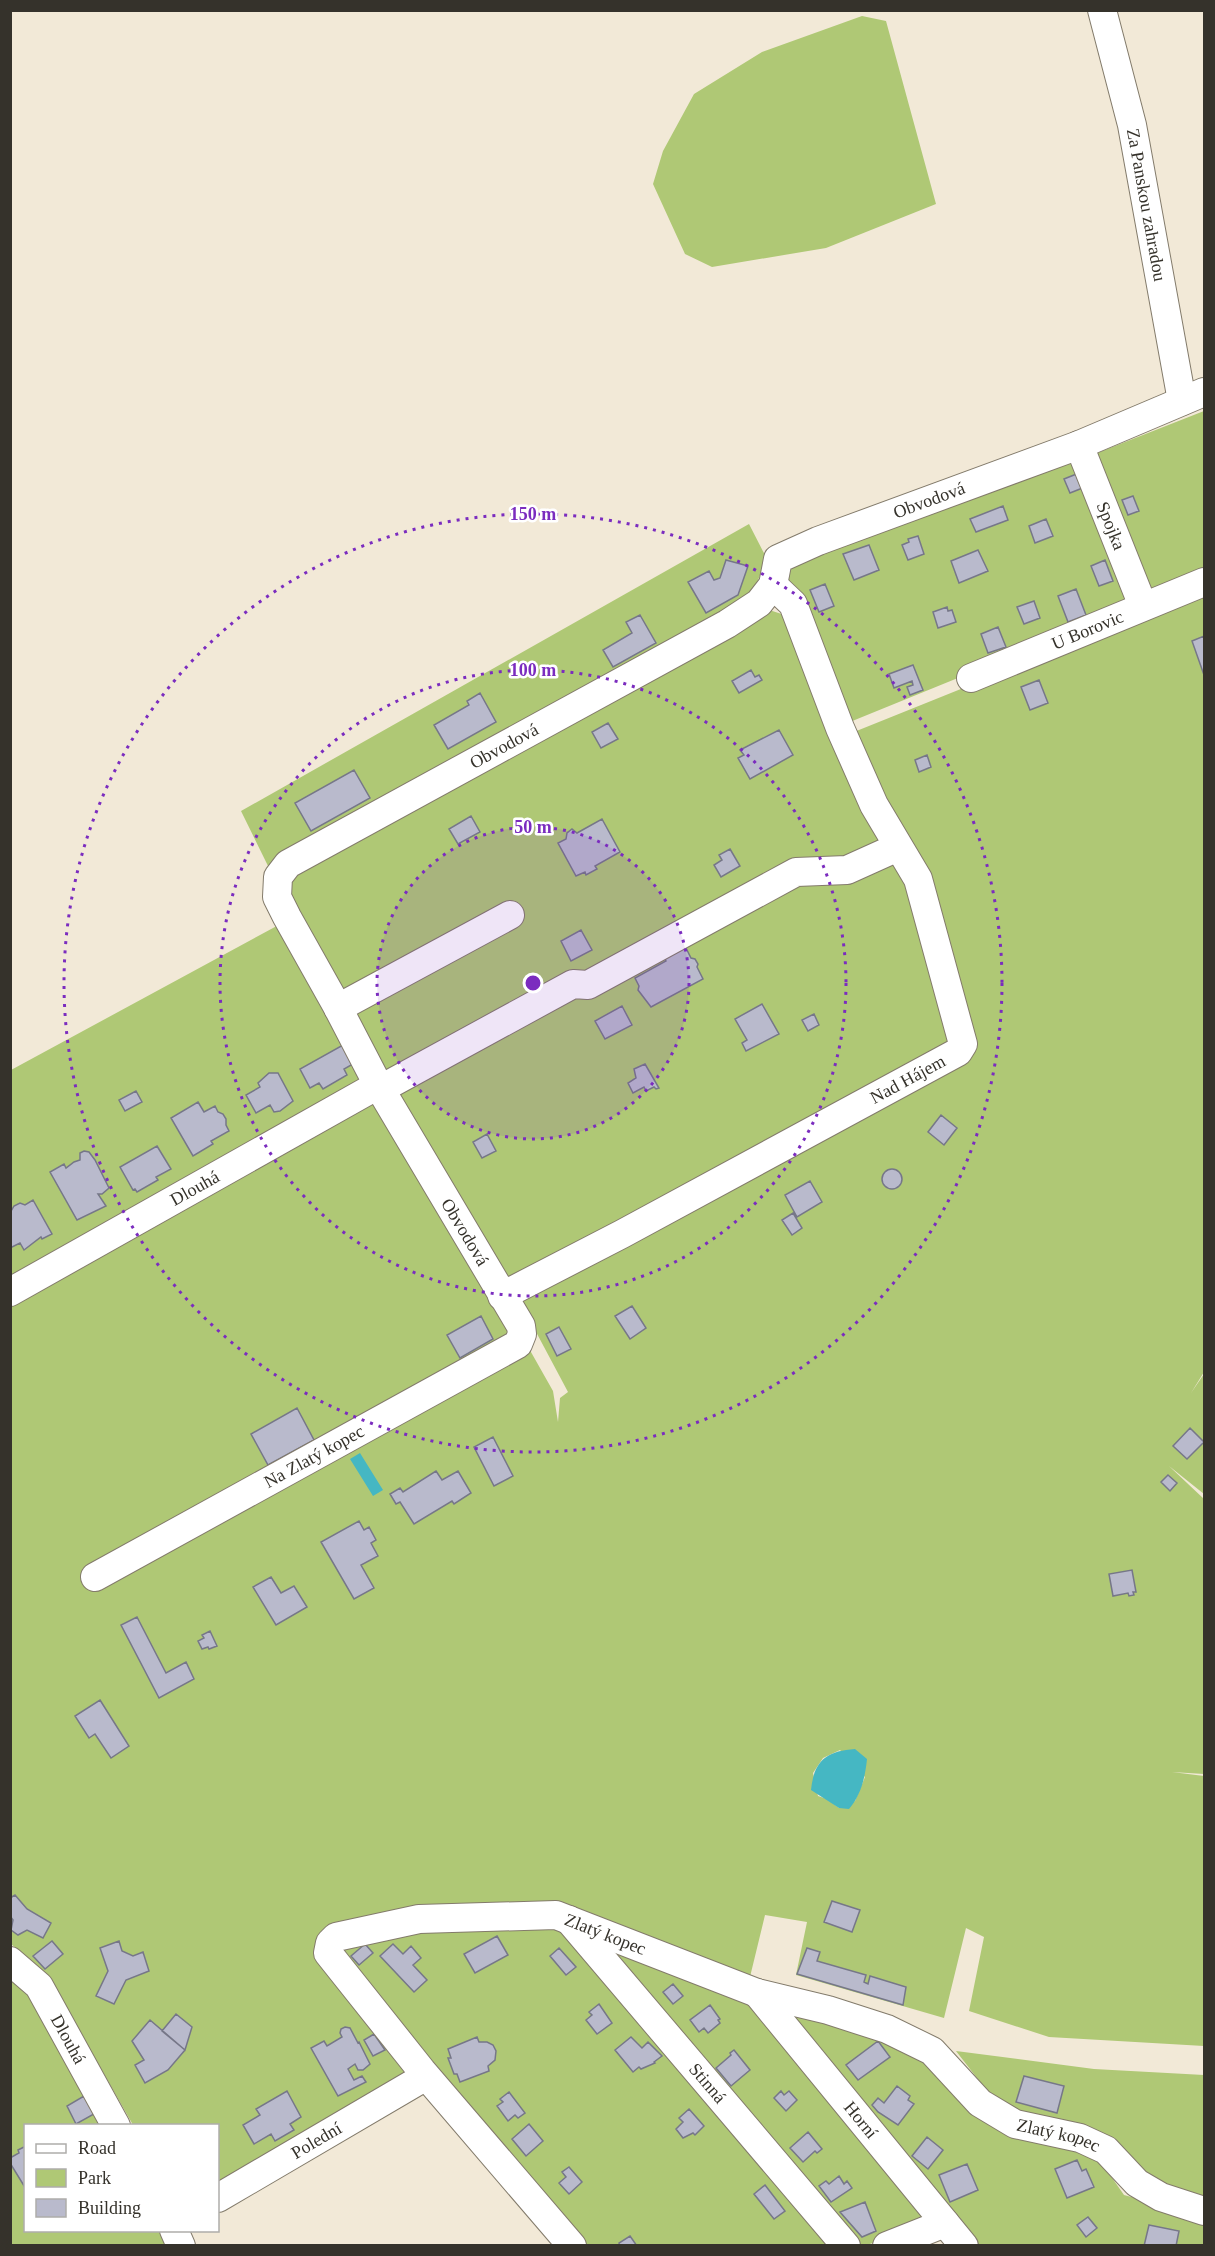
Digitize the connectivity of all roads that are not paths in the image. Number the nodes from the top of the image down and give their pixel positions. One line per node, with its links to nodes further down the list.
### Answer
1 (1102, 10): 2 (street, Za Panskou zahradou)
2 (1193, 396): 3 (street, Obvodová)
3 (1079, 445): 5 (street, Obvodová); 6 (street, Spojka)
4 (1204, 582): 6 (street, U Borovic)
5 (773, 585): 8 (street, Nad Hájem); 10 (street, Obvodová)
6 (1143, 606): 7 (street, U Borovic)
7 (971, 678)
8 (898, 847): 11 (street, Dlouhá); 13 (street, Nad Hájem)
9 (510, 915): 10 (street)
10 (338, 1008): 11 (street, Obvodová)
11 (378, 1085): 12 (street, Dlouhá); 13 (street, Obvodová)
12 (10, 1292)
13 (502, 1296): 14 (street, Obvodová)
14 (521, 1326): 15 (street, Na Zlatý kopec)
15 (95, 1577)
16 (569, 1920): 18 (street, Zlatý kopec); 26 (street, Zlatý kopec); 27 (street, Stinná)
17 (10, 1961): 20 (street, Dlouhá)
18 (757, 1993): 22 (street, Zlatý kopec); 23 (street, Horní)
19 (416, 2082): 21 (street, Polední)
20 (115, 2124)
21 (219, 2197)
22 (1204, 2211)
23 (945, 2223): 28 (street); 29 (street, Horní)
24 (175, 2232): 25 (street)
25 (181, 2246)
26 (572, 2246)
27 (846, 2246)
28 (886, 2246)
29 (964, 2246)

